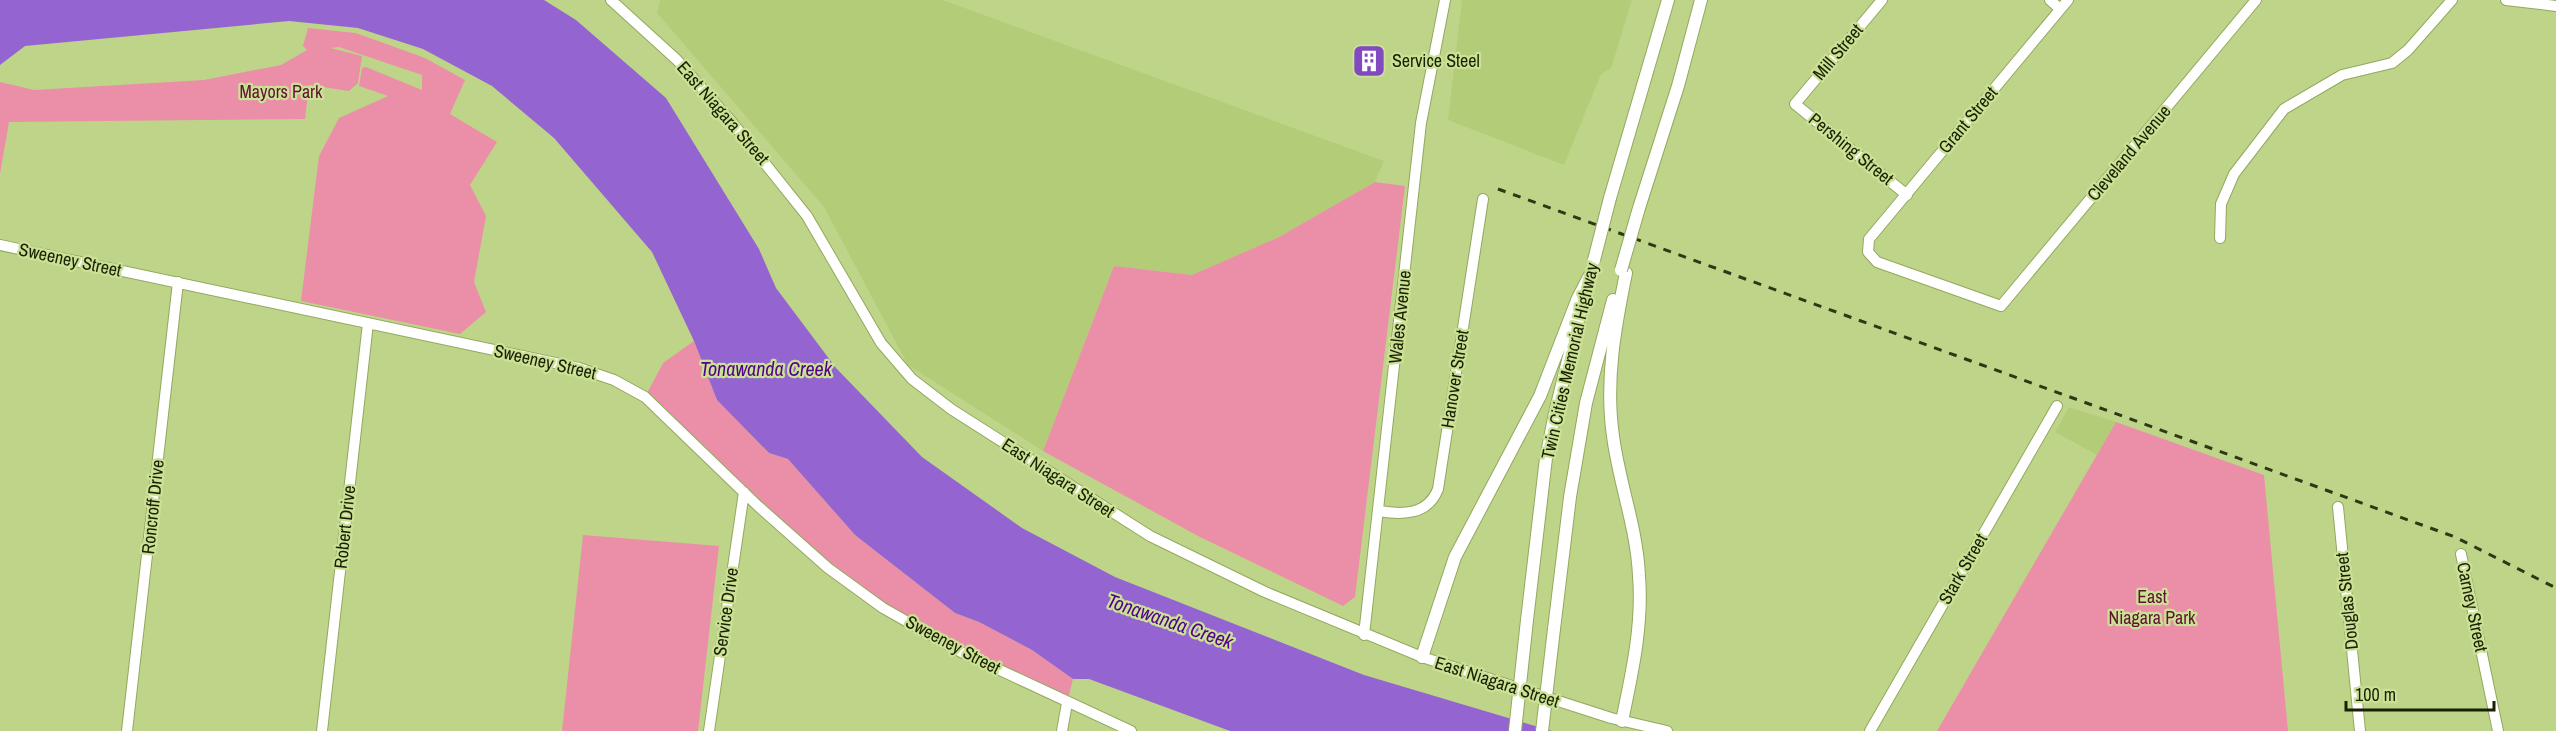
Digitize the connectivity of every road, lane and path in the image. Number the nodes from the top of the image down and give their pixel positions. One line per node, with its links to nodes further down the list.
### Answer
1 (611, 0): 27 (street, East Niagara Street)
2 (1445, 0): 25 (street, Wales Avenue)
3 (1668, 0): 19 (main road, Twin Cities Memorial Highway, bridge)
4 (1701, 0): 18 (main road, bridge)
5 (1882, 0): 12 (street, Mill Street)
6 (2050, 0): 10 (street)
7 (2256, 0): 16 (street, Cleveland Avenue)
8 (2452, 0): 15 (street)
9 (2506, 0): 11 (street)
10 (2064, 4): 13 (street, Grant Street)
11 (2556, 6)
12 (1795, 104): 13 (street, Pershing Street)
13 (1907, 195): 16 (street, Grant Street)
14 (1483, 199): 25 (street, Hanover Street)
15 (2220, 238)
16 (1869, 239)
17 (0, 245): 20 (street, Sweeney Street)
18 (1624, 272): 30 (main road); 37 (main road, Twin Cities Memorial Highway, bridge)
19 (1589, 277): 28 (main road); 36 (main road, Twin Cities Memorial Highway, bridge)
20 (178, 282): 21 (street, Sweeney Street); 31 (street, Roncroff Drive)
21 (368, 323): 23 (street, Sweeney Street); 32 (street, Robert Drive)
22 (2056, 406): 39 (street, Stark Street)
23 (744, 492): 29 (street, Sweeney Street); 33 (street, Service Drive)
24 (2338, 507): 40 (street, Douglas Street)
25 (1378, 512): 27 (street, Wales Avenue)
26 (2461, 554): 41 (street, Carney Street)
27 (1364, 635): 28 (street, East Niagara Street)
28 (1422, 657): 30 (street, East Niagara Street)
29 (1067, 704): 34 (street); 35 (street, Sweeney Street)
30 (1622, 721): 38 (street, East Niagara Street)
31 (127, 731)
32 (322, 731)
33 (709, 731)
34 (1062, 731)
35 (1131, 731)
36 (1515, 731)
37 (1542, 731)
38 (1667, 731)
39 (1870, 731)
40 (2360, 731)
41 (2498, 731)

